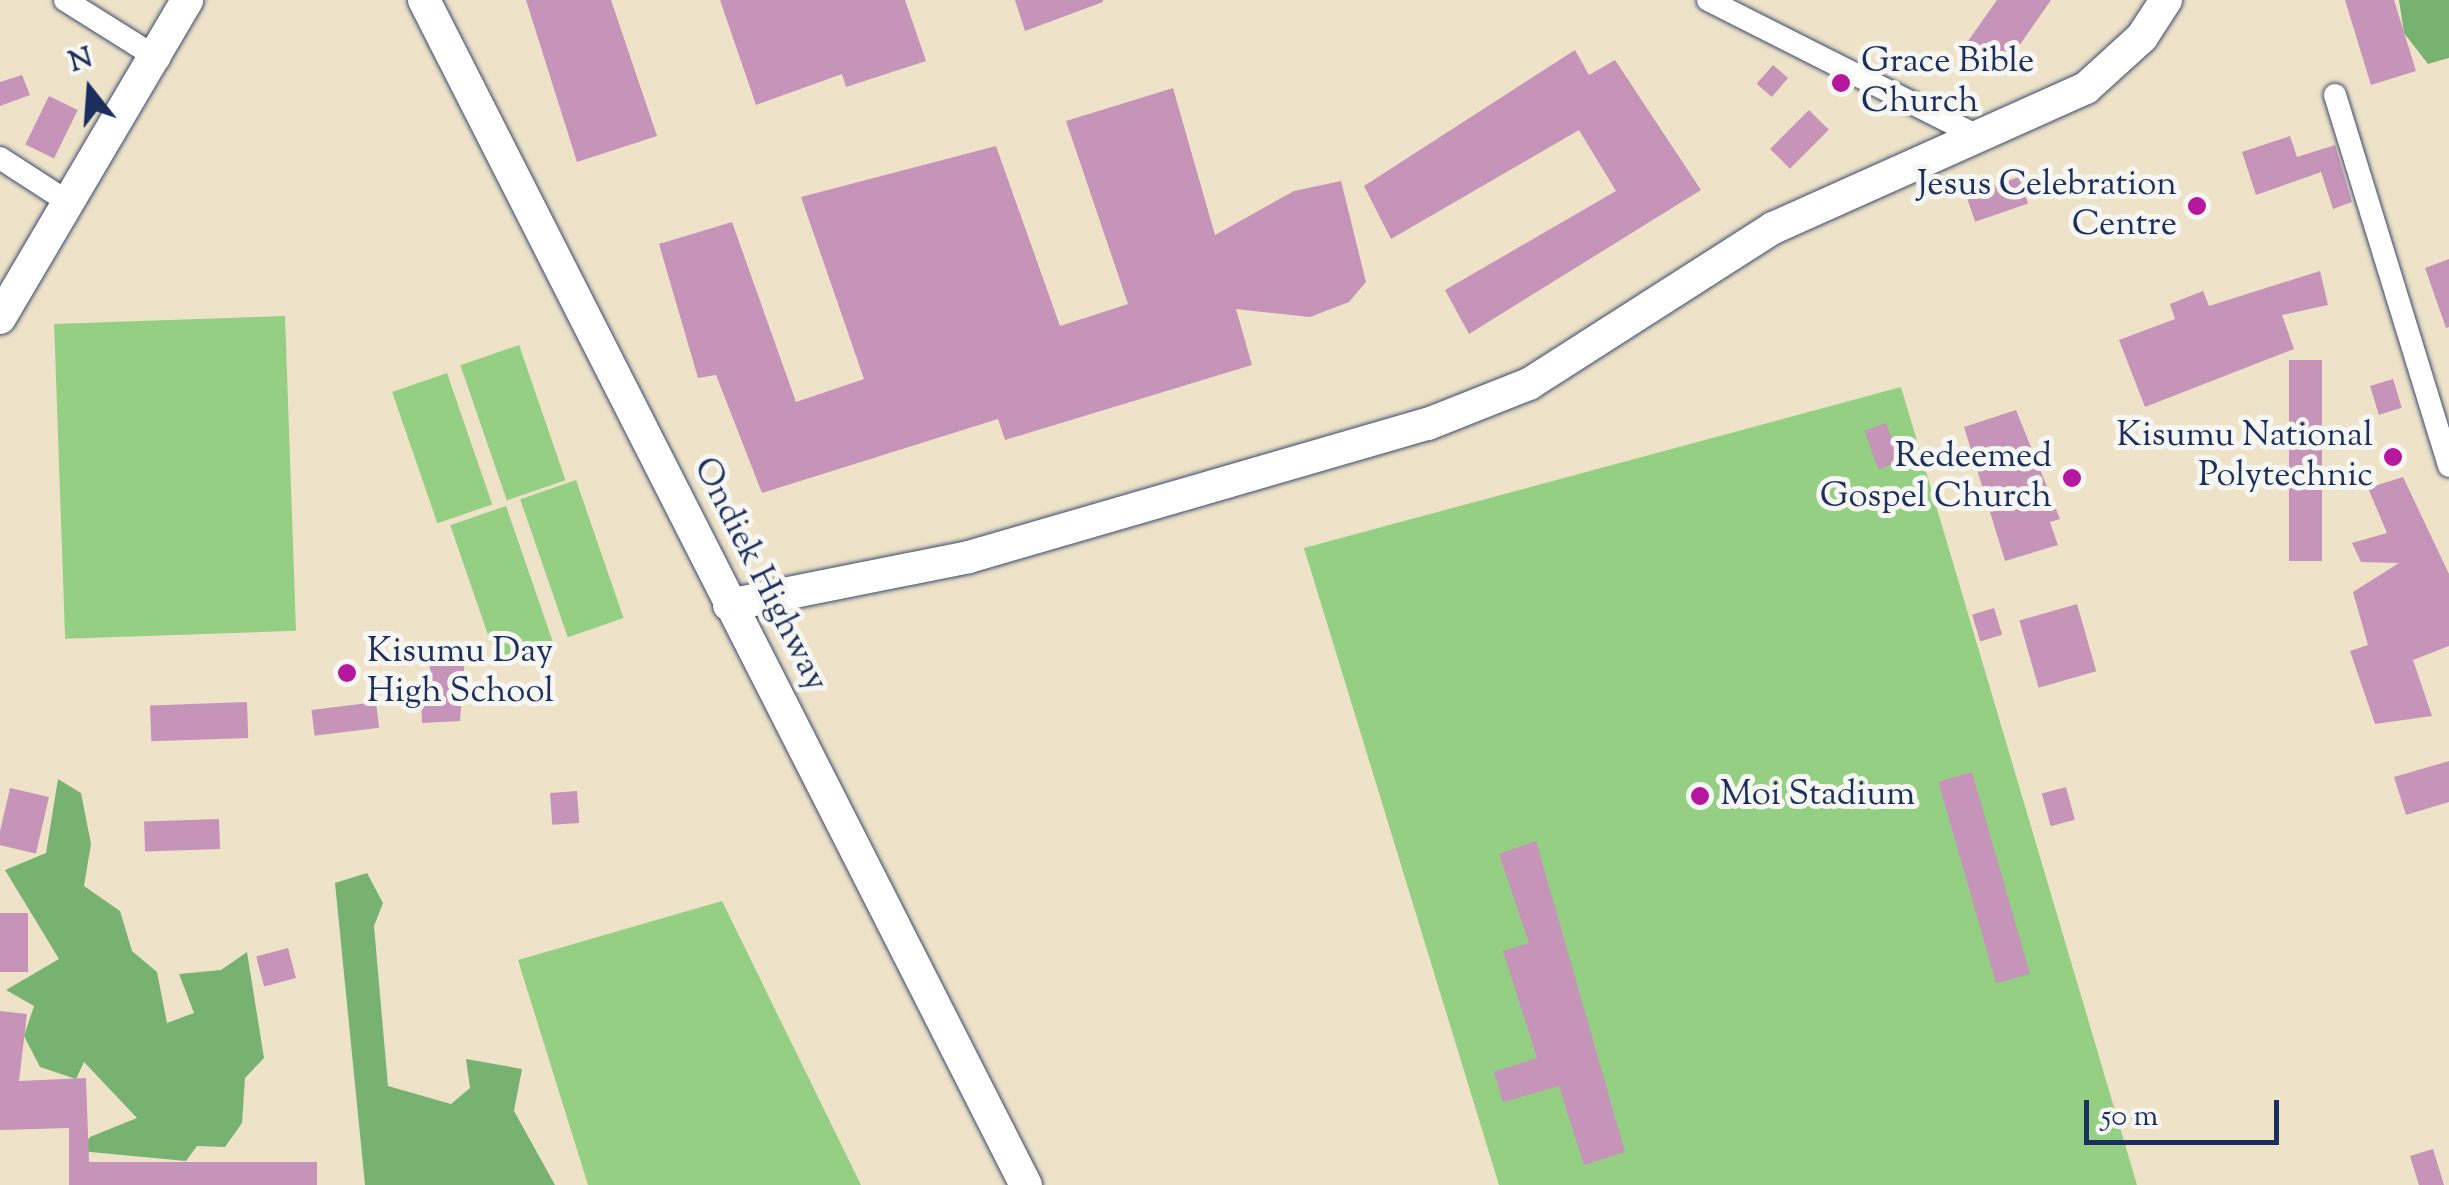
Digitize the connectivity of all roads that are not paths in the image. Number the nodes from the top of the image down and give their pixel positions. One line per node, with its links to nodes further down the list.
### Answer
1 (65, 0): 6 (street)
2 (187, 0): 6 (street)
3 (424, 0): 13 (street, Ondiek Highway)
4 (1708, 0): 8 (street)
5 (2166, 0): 8 (street)
6 (158, 59): 10 (street)
7 (2336, 95): 12 (street)
8 (1980, 138): 13 (street)
9 (0, 158): 10 (street)
10 (72, 204): 11 (street)
11 (0, 318)
12 (2449, 466)
13 (728, 605): 14 (street, Ondiek Highway)
14 (1026, 1185)

